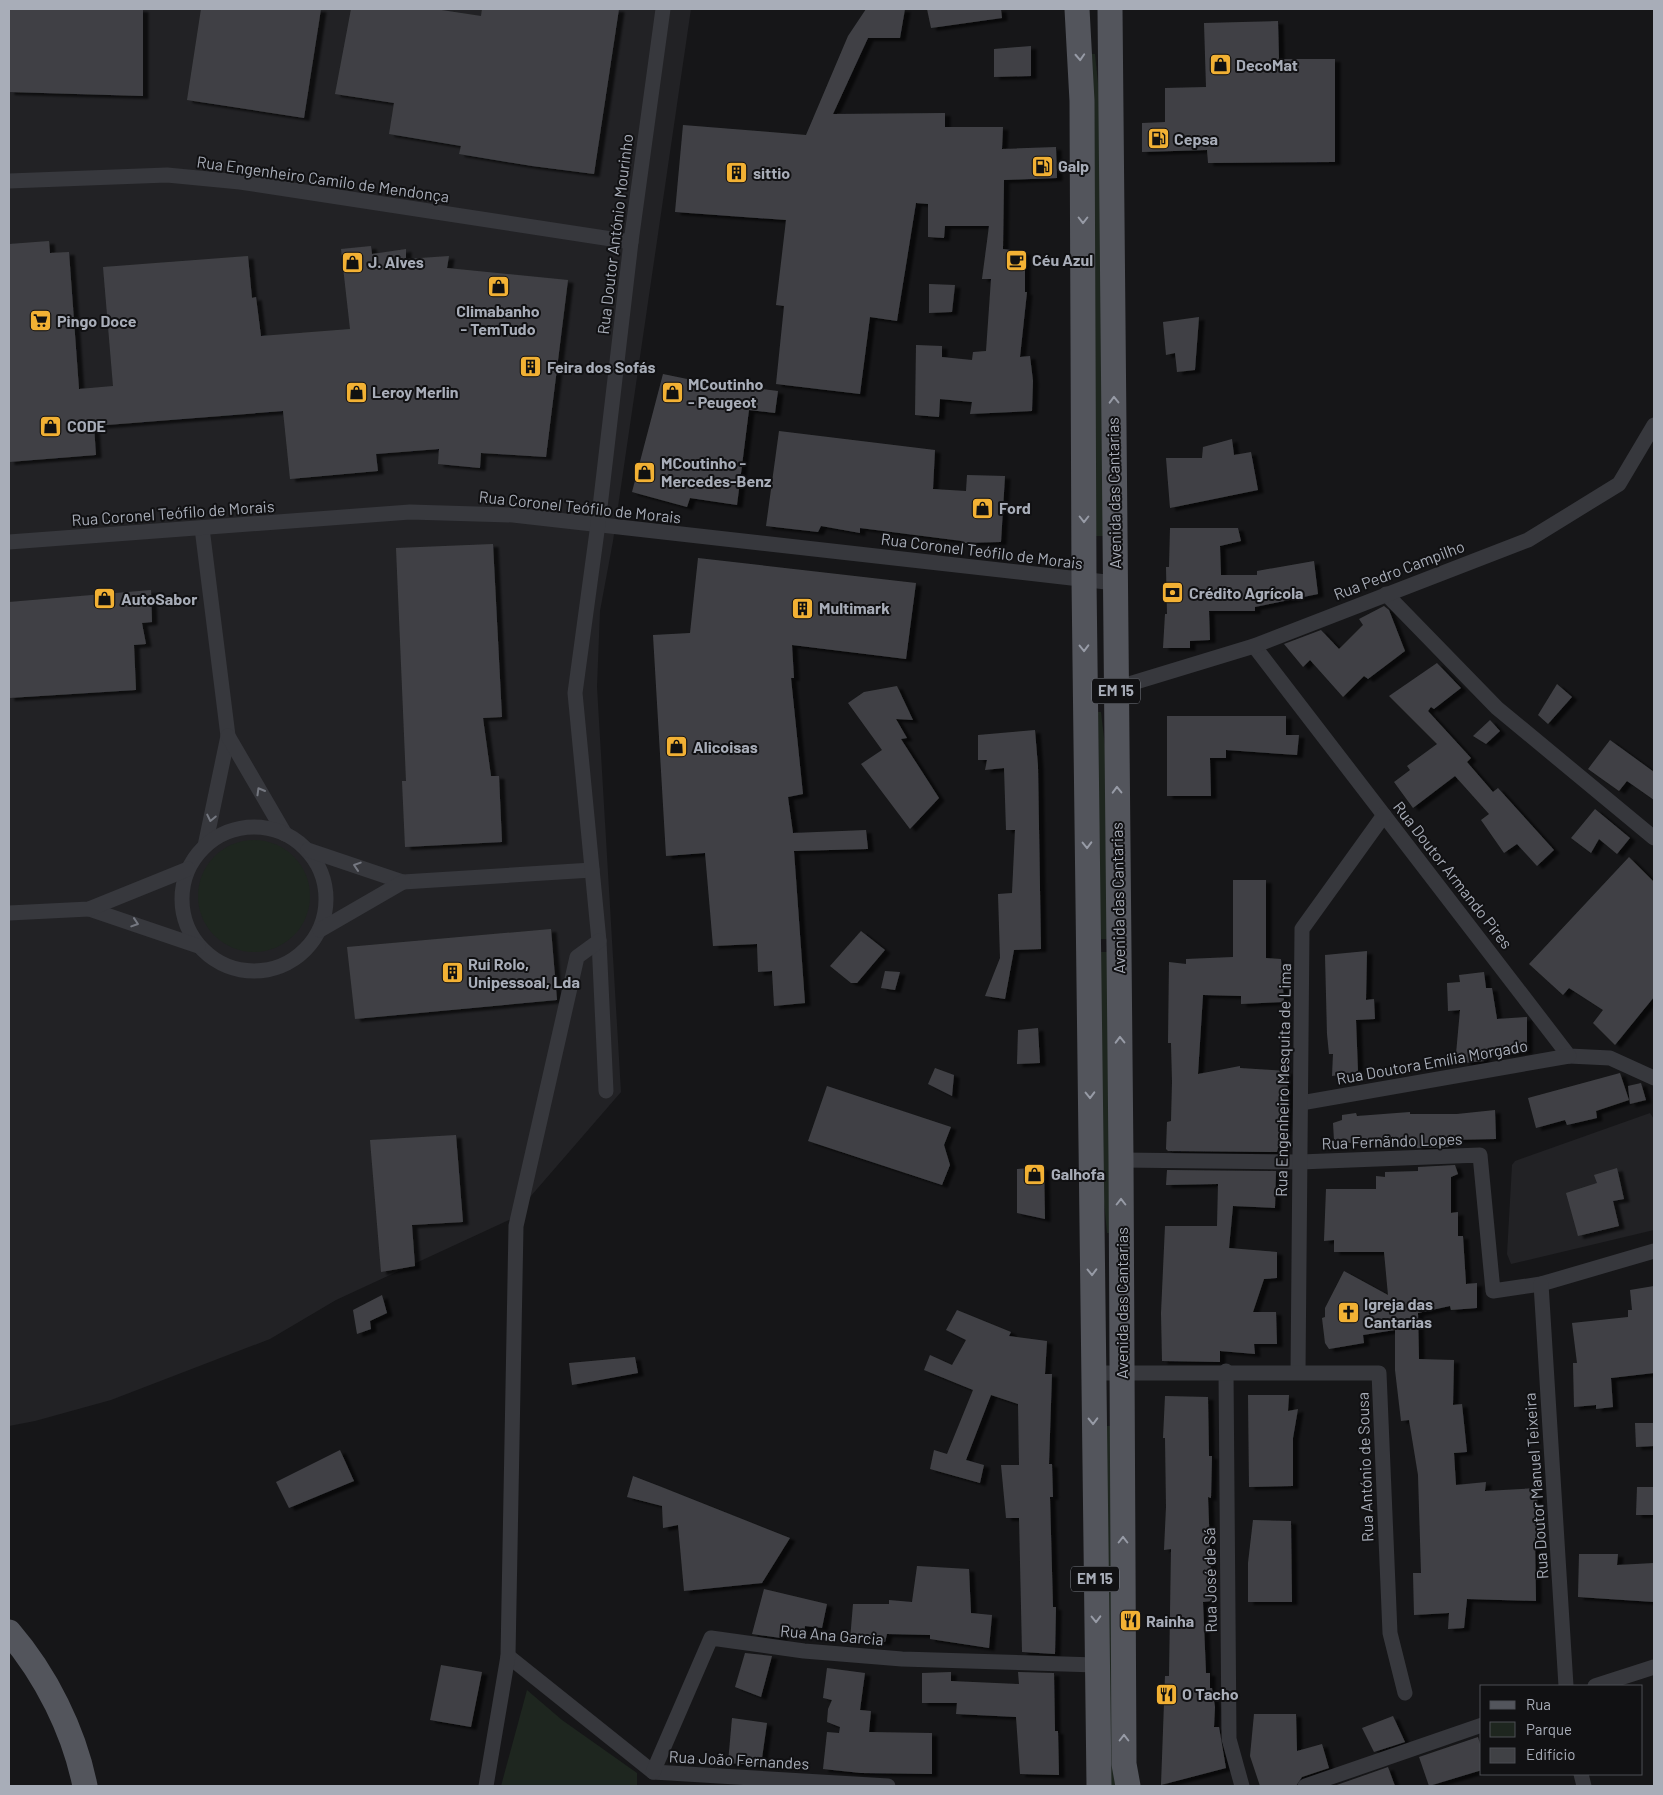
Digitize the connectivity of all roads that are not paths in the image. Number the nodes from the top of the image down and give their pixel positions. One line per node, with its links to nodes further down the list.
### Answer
1 (663, 9): 5 (street, Rua Doutor António Mourinho)
2 (1077, 9): 10 (main road, Avenida das Cantarias / EM 15, one-way to 10)
3 (1110, 9): 11 (main road, Avenida das Cantarias / EM 15, one-way to 3)
4 (9, 181): 5 (street, Rua Engenheiro Camilo de Mendonça)
5 (631, 242): 7 (street, Rua Doutor António Mourinho)
6 (1654, 425): 12 (street, Rua Pedro Campilho)
7 (598, 524): 8 (street, Rua Coronel Teófilo de Morais); 10 (street, Rua Coronel Teófilo de Morais); 23 (street, Rua Doutor António Mourinho)
8 (202, 528): 9 (street, Rua Coronel Teófilo de Morais); 15 (street)
9 (9, 542)
10 (1084, 581): 11 (street, Rua Coronel Teófilo de Morais); 16 (main road); 39 (main road, Avenida das Cantarias / EM 15, one-way to 39)
11 (1115, 583): 14 (main road, Avenida das Cantarias / EM 15)
12 (1386, 594): 13 (street, Rua Pedro Campilho); 19 (street)
13 (1254, 646): 14 (street, Rua Pedro Campilho); 17 (street, Rua Doutor Armando Pires)
14 (1116, 688): 16 (main road, Avenida das Cantarias / EM 15)
15 (228, 736): 18 (street, one-way to 15); 20 (street, one-way to 20)
16 (1117, 740): 34 (main road, Avenida das Cantarias / EM 15, one-way to 16)
17 (1384, 815): 30 (street, Rua Doutor Armando Pires); 33 (street, Rua Engenheiro Mesquita de Lima)
18 (285, 834): 20 (street); 21 (street)
19 (1654, 838)
20 (205, 846): 22 (street)
21 (308, 850): 24 (street, one-way to 21); 27 (street)
22 (188, 869): 25 (street); 29 (street)
23 (592, 870): 24 (street); 28 (street, Rua Doutor António Mourinho)
24 (403, 882): 27 (street)
25 (89, 908): 26 (street); 29 (street, one-way to 29)
26 (9, 913)
27 (320, 930): 29 (street)
28 (599, 941): 32 (street, Rua Doutor António Mourinho); 44 (street)
29 (198, 946)
30 (1569, 1056): 31 (street); 33 (street, Rua Doutora Emília Morgado)
31 (1654, 1078)
32 (606, 1091)
33 (1301, 1103): 35 (street, Rua Engenheiro Mesquita de Lima)
34 (1121, 1160): 35 (street, Rua Fernãndo Lopes); 41 (main road, Avenida das Cantarias / EM 15, one-way to 34)
35 (1300, 1162): 37 (street, Rua Fernãndo Lopes); 40 (street, Rua Engenheiro Mesquita de Lima)
36 (1654, 1251): 37 (street, Rua Fernãndo Lopes)
37 (1541, 1284): 47 (street, Rua Doutor Manuel Teixeira)
38 (1226, 1371): 40 (street, Rua António de Sousa); 41 (street, Rua António de Sousa); 58 (street, Rua José de Sá)
39 (1093, 1372): 41 (street, Rua António de Sousa); 45 (main road, Avenida das Cantarias / EM 15, one-way to 45)
40 (1298, 1372): 49 (street, Rua António de Sousa)
41 (1122, 1373): 57 (main road, Avenida das Cantarias / EM 15, one-way to 41)
42 (9, 1632): 53 (main road)
43 (9, 1650): 52 (main road)
44 (508, 1656): 51 (street, Rua João Fernandes); 54 (street)
45 (1096, 1665): 51 (street, Rua Ana Garcia); 56 (main road, Avenida das Cantarias / EM 15)
46 (1654, 1667): 48 (street)
47 (1566, 1685)
48 (1598, 1685)
49 (1405, 1692)
50 (1480, 1726): 59 (street)
51 (653, 1772): 55 (street, Rua João Fernandes)
52 (72, 1786)
53 (85, 1786)
54 (486, 1786)
55 (888, 1786)
56 (1099, 1786)
57 (1128, 1786)
58 (1242, 1786)
59 (1305, 1786)

